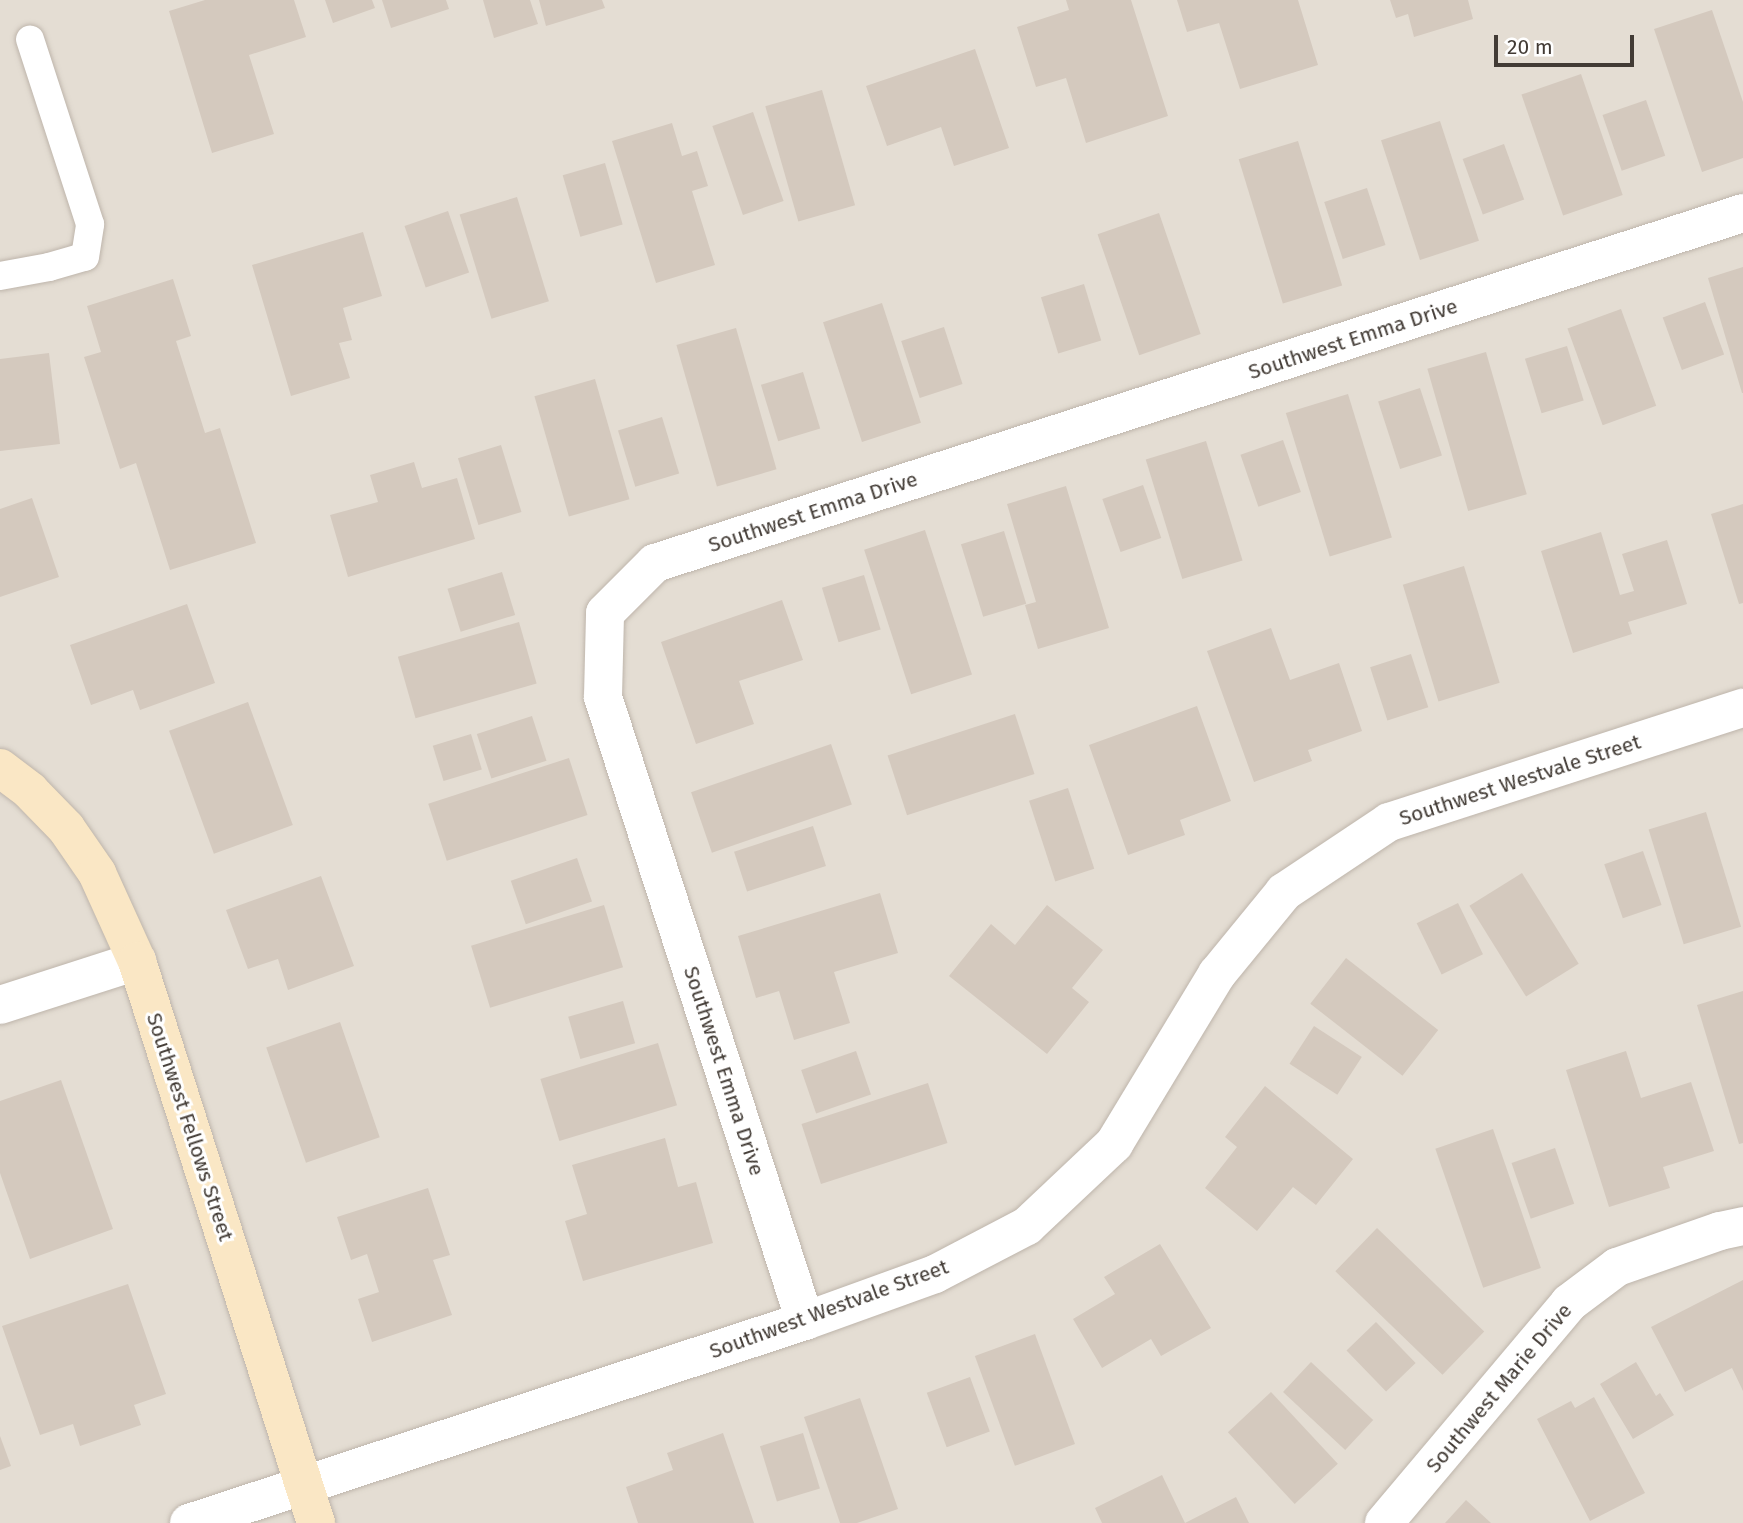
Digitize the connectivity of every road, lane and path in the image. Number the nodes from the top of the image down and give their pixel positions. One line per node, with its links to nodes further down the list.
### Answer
1 (30, 38): 3 (lane)
2 (1743, 213): 9 (street, Southwest Emma Drive)
3 (0, 276)
4 (1743, 708): 9 (street, Southwest Westvale Street)
5 (0, 768): 6 (street, Southwest Fellows Street)
6 (137, 961): 7 (street); 10 (street, Southwest Fellows Street)
7 (0, 1005)
8 (1743, 1226): 13 (street, Southwest Marie Drive)
9 (805, 1321): 10 (street, Southwest Westvale Street)
10 (305, 1486): 11 (street, Southwest Westvale Street); 12 (street, Southwest Fellows Street)
11 (189, 1523)
12 (316, 1523)
13 (1384, 1523)

